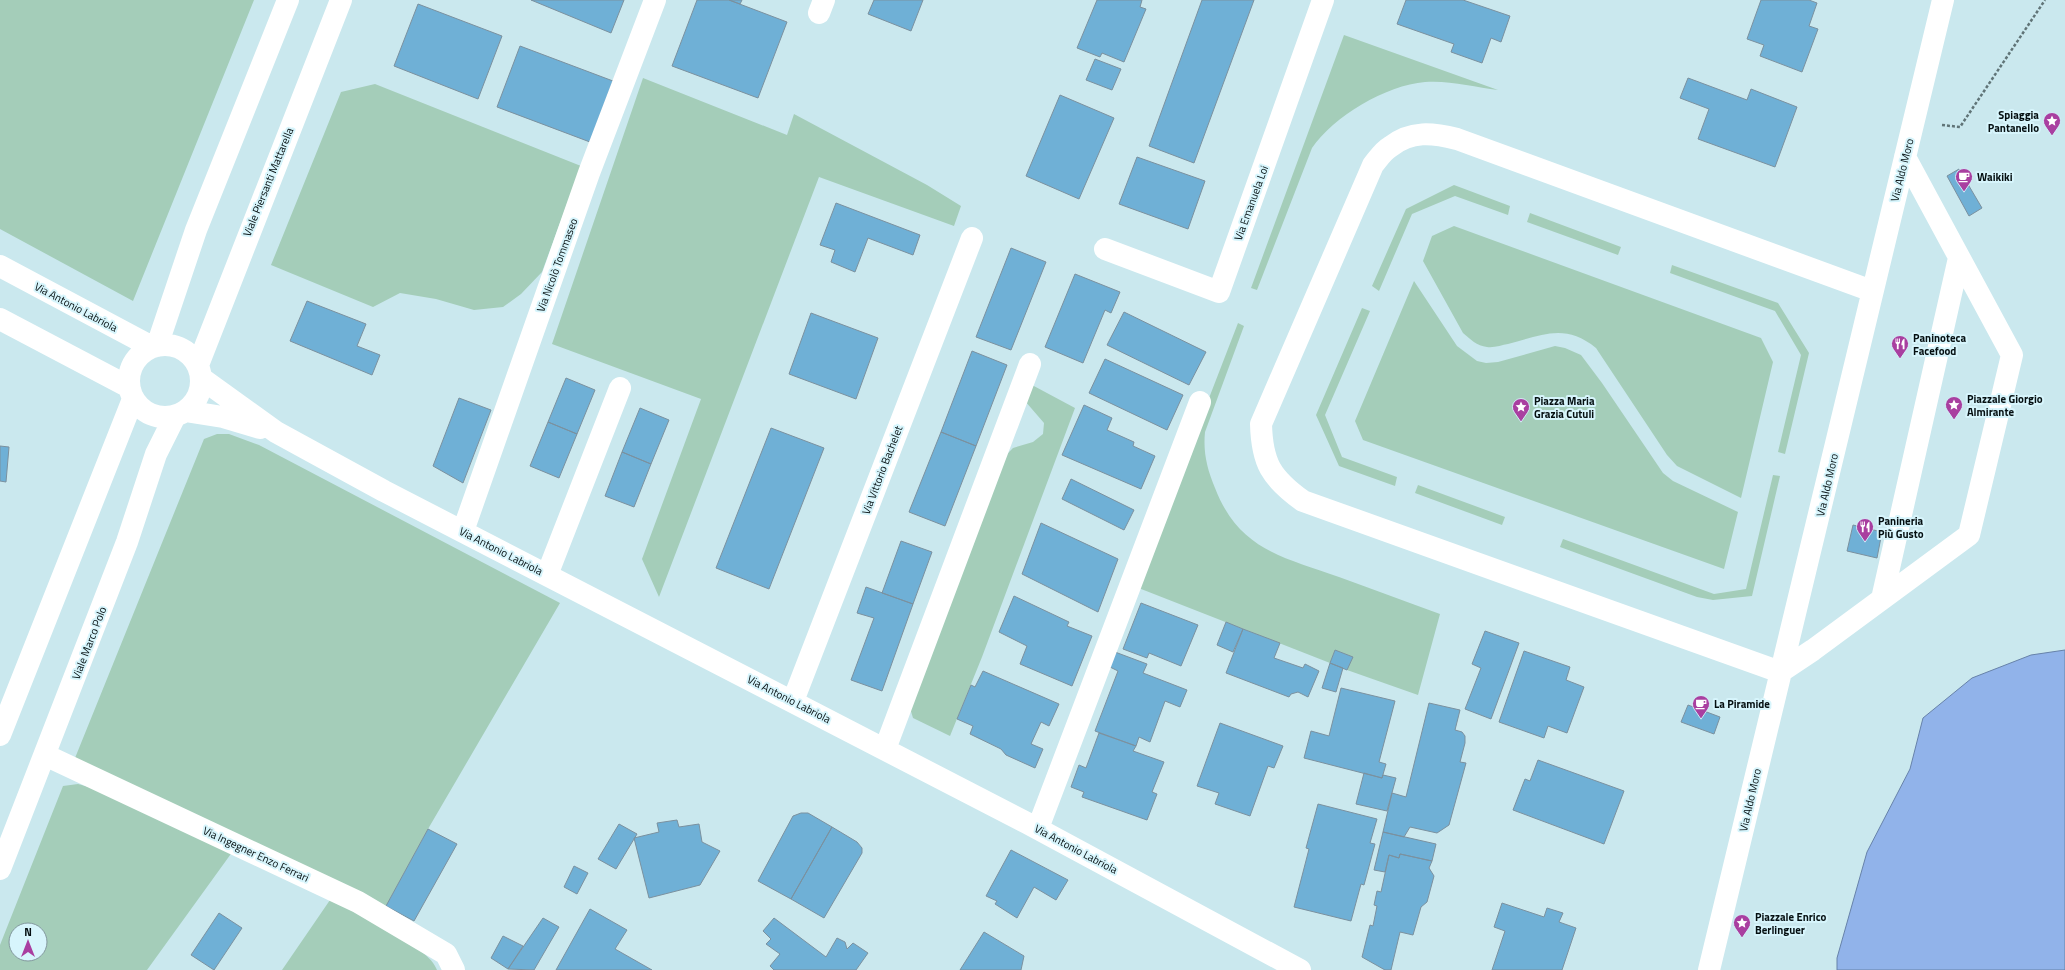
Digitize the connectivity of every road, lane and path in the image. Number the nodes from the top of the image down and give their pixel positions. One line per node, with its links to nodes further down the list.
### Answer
1 (288, 0): 15 (street)
2 (341, 0): 17 (street, Viale Piersanti Mattarella)
3 (655, 0): 23 (street, Via Nicolò Tommaseo)
4 (1323, 0): 10 (street, Via Emanuela Loi)
5 (1943, 0): 7 (street, Via Aldo Moro)
6 (2045, 0): 7 (path)
7 (1914, 122): 8 (street, Via Aldo Moro)
8 (1905, 157): 11 (street); 13 (street, Via Aldo Moro)
9 (972, 238): 28 (street, Via Vittorio Bachelet)
10 (1105, 249)
11 (1959, 258): 25 (street); 25 (street)
12 (0, 266): 15 (street, Via Antonio Labriola)
13 (1872, 291): 27 (street, Via Aldo Moro); 27 (street)
14 (0, 319): 19 (street)
15 (154, 346): 17 (street); 19 (street)
16 (1023, 362): 30 (street)
17 (200, 371): 21 (street); 22 (street)
18 (620, 388): 24 (street)
19 (131, 393): 21 (street); 29 (street)
20 (1200, 402): 32 (street)
21 (180, 414): 22 (street); 31 (street, Viale Marco Polo)
22 (276, 432): 23 (street, Via Antonio Labriola)
23 (462, 531): 24 (street, Via Antonio Labriola)
24 (547, 575): 28 (street, Via Antonio Labriola)
25 (1882, 599): 27 (street)
26 (1102, 624): 32 (street)
27 (1780, 672): 36 (street, Via Aldo Moro)
28 (793, 702): 30 (street, Via Antonio Labriola)
29 (0, 735)
30 (879, 746): 32 (street, Via Antonio Labriola)
31 (45, 755): 33 (street, Viale Marco Polo); 34 (street, Via Ingegner Enzo Ferrari)
32 (1033, 826): 35 (street, Via Antonio Labriola)
33 (0, 869)
34 (454, 970)
35 (1300, 970)
36 (1709, 970)

